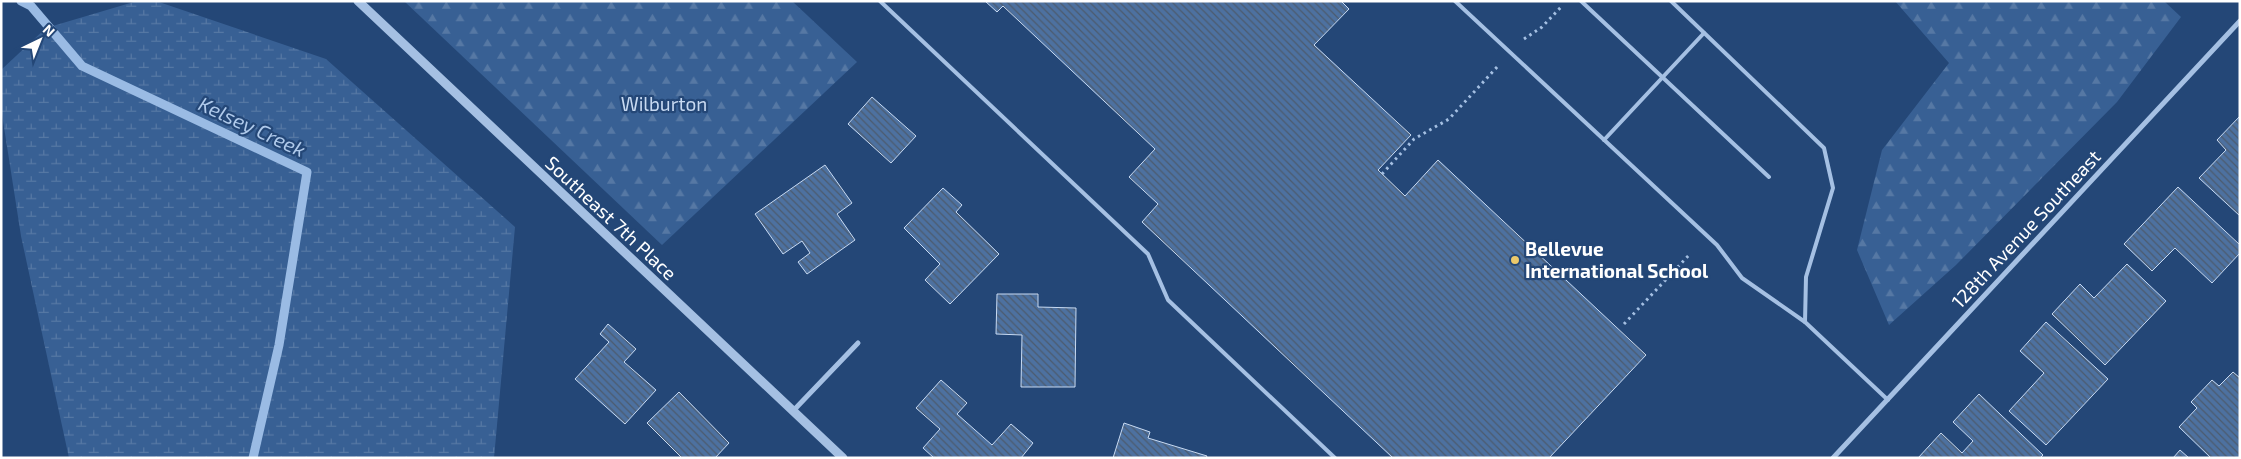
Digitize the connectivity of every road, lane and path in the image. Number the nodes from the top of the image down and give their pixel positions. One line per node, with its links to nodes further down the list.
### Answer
1 (358, 1): 20 (street, Southeast 7th Place)
2 (880, 1): 22 (lane)
3 (1455, 1): 12 (lane)
4 (1581, 1): 11 (lane)
5 (1671, 1): 8 (lane)
6 (1562, 6): 9 (path)
7 (2240, 21): 19 (street, 128th Avenue Southeast)
8 (1704, 33): 11 (lane); 16 (lane)
9 (1524, 39)
10 (1498, 66): 13 (path)
11 (1662, 78): 12 (lane); 14 (lane)
12 (1604, 140): 16 (lane)
13 (1382, 174)
14 (1769, 177)
15 (1690, 254): 17 (path)
16 (1805, 322): 19 (lane)
17 (1624, 324)
18 (858, 343): 20 (street)
19 (1888, 400): 23 (street, 128th Avenue Southeast)
20 (793, 411): 21 (street, Southeast 7th Place)
21 (843, 458)
22 (1334, 458)
23 (1833, 458)

